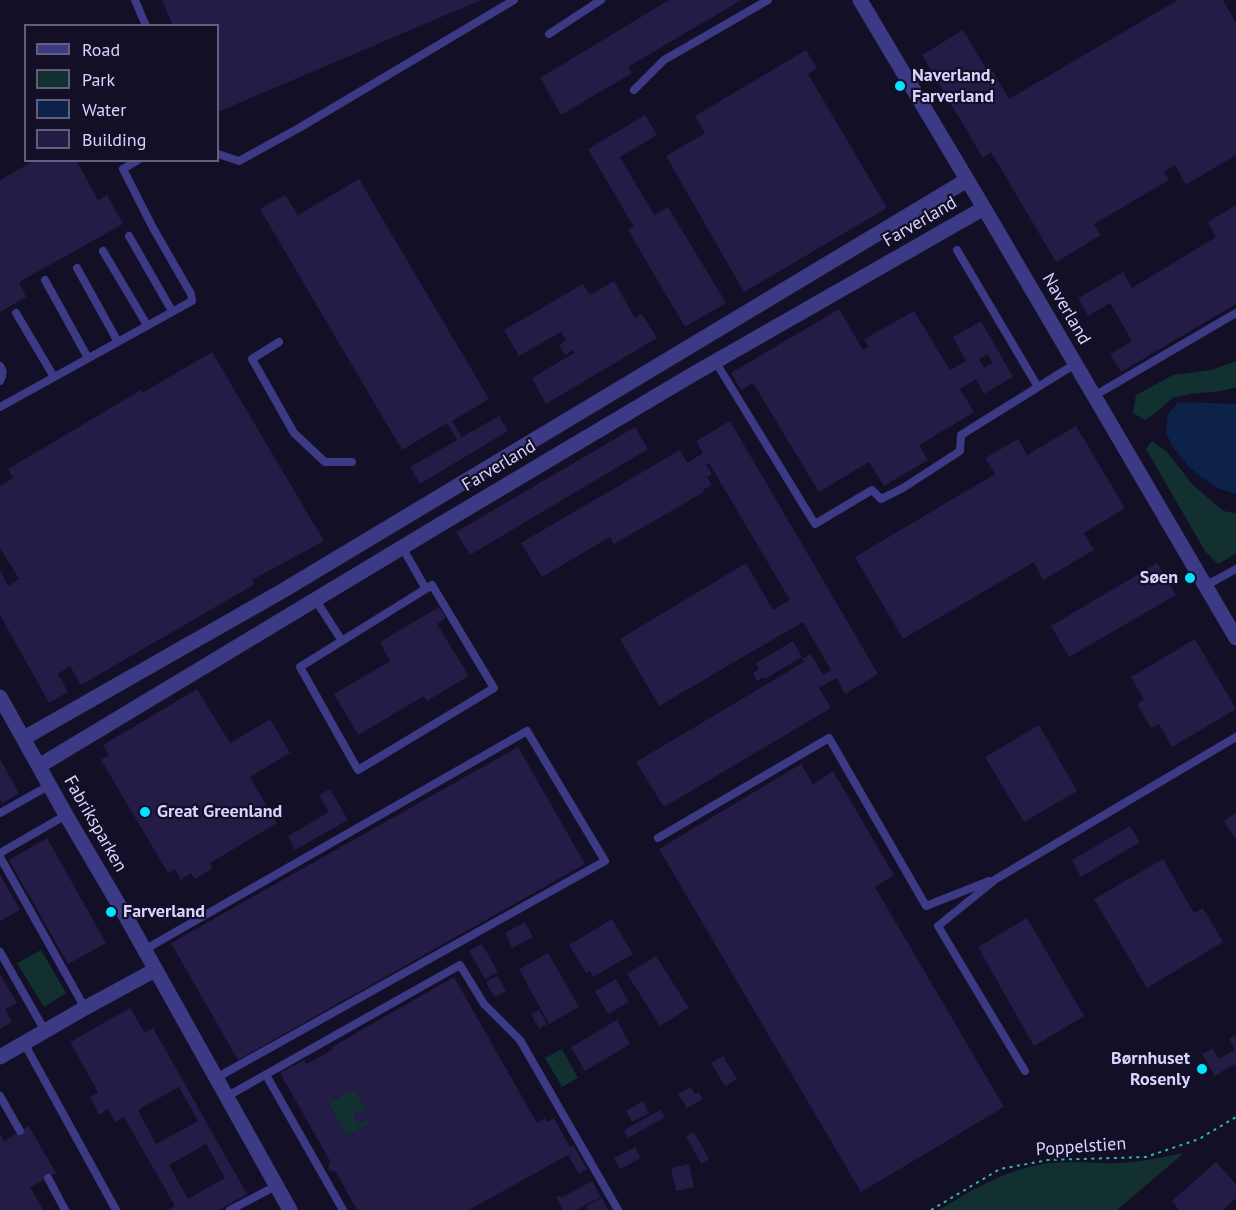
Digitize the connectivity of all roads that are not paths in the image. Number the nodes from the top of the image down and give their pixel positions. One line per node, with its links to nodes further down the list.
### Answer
1 (135, 0): 6 (lane)
2 (514, 0): 9 (lane)
3 (601, 0): 7 (lane)
4 (768, 0): 8 (lane)
5 (860, 0): 11 (street, Naverland)
6 (145, 24)
7 (549, 34)
8 (633, 90)
9 (219, 154)
10 (135, 162): 18 (lane)
11 (967, 180): 12 (street, Naverland); 24 (street, Farverland)
12 (984, 208): 26 (street, Farverland); 27 (street, Naverland)
13 (129, 236): 18 (lane)
14 (957, 250): 32 (lane)
15 (103, 251): 21 (lane)
16 (77, 268): 22 (lane)
17 (45, 280): 25 (lane)
18 (172, 311): 21 (lane)
19 (16, 313): 30 (lane)
20 (1236, 313): 33 (lane)
21 (147, 325): 22 (lane)
22 (118, 342): 25 (lane)
23 (279, 342): 36 (lane)
24 (677, 354): 29 (street); 35 (street, Farverland)
25 (88, 358): 30 (lane)
26 (715, 362): 29 (street, Farverland); 32 (lane)
27 (1075, 364): 32 (lane); 33 (street, Naverland)
28 (0, 366): 31 (lane)
29 (690, 376): 37 (street, Farverland)
30 (54, 377): 34 (lane)
31 (0, 381)
32 (1038, 387)
33 (1094, 396): 43 (street, Naverland)
34 (0, 407)
35 (528, 444): 37 (street); 38 (street, Farverland)
36 (352, 462)
37 (540, 465): 39 (street, Farverland)
38 (428, 503): 39 (street); 40 (street, Farverland)
39 (441, 524): 41 (street, Farverland)
40 (389, 527): 41 (street); 46 (street, Farverland)
41 (402, 547): 44 (lane); 45 (street, Farverland)
42 (1236, 569): 43 (lane)
43 (1205, 586): 47 (street, Naverland)
44 (426, 589): 48 (lane); 48 (lane)
45 (315, 599): 48 (lane); 49 (street, Farverland)
46 (206, 634): 49 (street); 52 (street, Farverland)
47 (1236, 638)
48 (342, 641)
49 (219, 657): 53 (street, Farverland)
50 (1, 703): 52 (street, Fabriksparken)
51 (1236, 737): 59 (lane)
52 (24, 738): 53 (street, Fabriksparken)
53 (39, 766): 54 (street, Fabriksparken)
54 (50, 785): 55 (lane); 56 (street, Fabriksparken)
55 (0, 813)
56 (66, 815): 58 (lane); 60 (street, Fabriksparken)
57 (658, 838): 59 (lane)
58 (0, 855): 63 (lane)
59 (996, 879): 67 (lane)
60 (144, 950): 62 (street, Fabriksparken); 69 (lane)
61 (0, 952): 64 (lane)
62 (155, 970): 63 (street); 69 (street, Fabriksparken)
63 (85, 1008): 64 (street)
64 (45, 1032): 65 (street)
65 (24, 1043): 66 (street); 76 (lane)
66 (0, 1057)
67 (1025, 1071)
68 (266, 1075): 71 (lane); 79 (lane); 80 (lane)
69 (216, 1078): 71 (street, Fabriksparken)
70 (0, 1096): 72 (lane)
71 (226, 1096): 74 (street, Fabriksparken)
72 (20, 1131)
73 (48, 1178): 75 (lane)
74 (276, 1186): 77 (lane); 78 (street, Fabriksparken)
75 (65, 1210)
76 (116, 1210)
77 (230, 1210)
78 (290, 1210)
79 (343, 1210)
80 (618, 1210)

